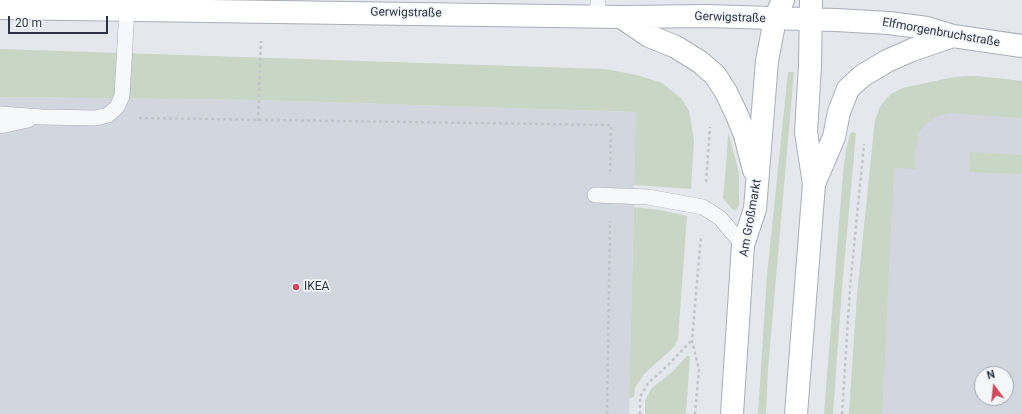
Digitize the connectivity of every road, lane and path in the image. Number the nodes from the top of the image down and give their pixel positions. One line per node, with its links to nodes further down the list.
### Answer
1 (0, 8): 3 (main road, Gerwigstraße)
2 (598, 8): 6 (main road, Gerwigstraße); 7 (main road, Gerwigstraße)
3 (127, 9): 6 (main road, Gerwigstraße); 10 (lane)
4 (779, 10): 5 (main road, Gerwigstraße); 7 (main road, Gerwigstraße); 16 (main road, Am Großmarkt)
5 (811, 10): 8 (main road, Elfmorgenbruchstraße); 17 (main road)
6 (262, 12): 13 (path)
7 (621, 17): 16 (main road)
8 (952, 36): 9 (main road, Elfmorgenbruchstraße); 17 (main road)
9 (1022, 46)
10 (113, 110): 12 (lane); 13 (path)
11 (0, 114): 12 (lane)
12 (42, 117): 14 (lane)
13 (258, 120): 18 (path)
14 (0, 126)
15 (864, 141): 25 (path)
16 (758, 182): 19 (main road, Am Großmarkt)
17 (814, 184): 24 (main road)
18 (603, 195): 19 (lane); 20 (path)
19 (743, 245): 23 (main road, Am Großmarkt)
20 (607, 414)
21 (640, 414): 22 (path)
22 (695, 414)
23 (732, 414)
24 (796, 414)
25 (842, 414)

